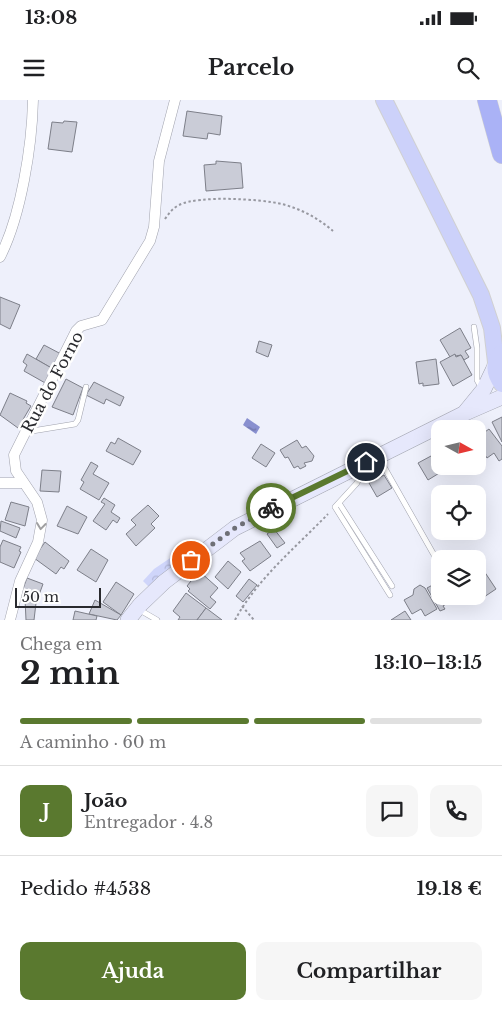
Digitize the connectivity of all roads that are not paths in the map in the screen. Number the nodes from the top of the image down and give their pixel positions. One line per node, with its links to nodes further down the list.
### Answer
1 (33, 100): 6 (street)
2 (175, 100): 16 (street, Rua do Forno)
3 (384, 100): 7 (main road)
4 (487, 100): 5 (highway)
5 (502, 154)
6 (0, 257)
7 (481, 295): 8 (main road); 10 (main road)
8 (502, 325)
9 (474, 328): 13 (lane)
10 (498, 360): 11 (main road); 13 (main road)
11 (502, 384)
12 (86, 386): 16 (lane)
13 (484, 389): 15 (main road)
14 (502, 397): 15 (main road)
15 (463, 414): 17 (main road)
16 (26, 432): 20 (street, Rua do Forno)
17 (378, 456): 18 (main road); 22 (lane)
18 (354, 468): 21 (lane); 25 (main road)
19 (0, 483): 20 (street)
20 (24, 483): 26 (street, Rua do Forno, one-way to 26)
21 (337, 505): 23 (lane); 24 (lane)
22 (431, 550)
23 (392, 586)
24 (390, 595)
25 (132, 614): 27 (lane)
26 (10, 620)
27 (157, 620)

